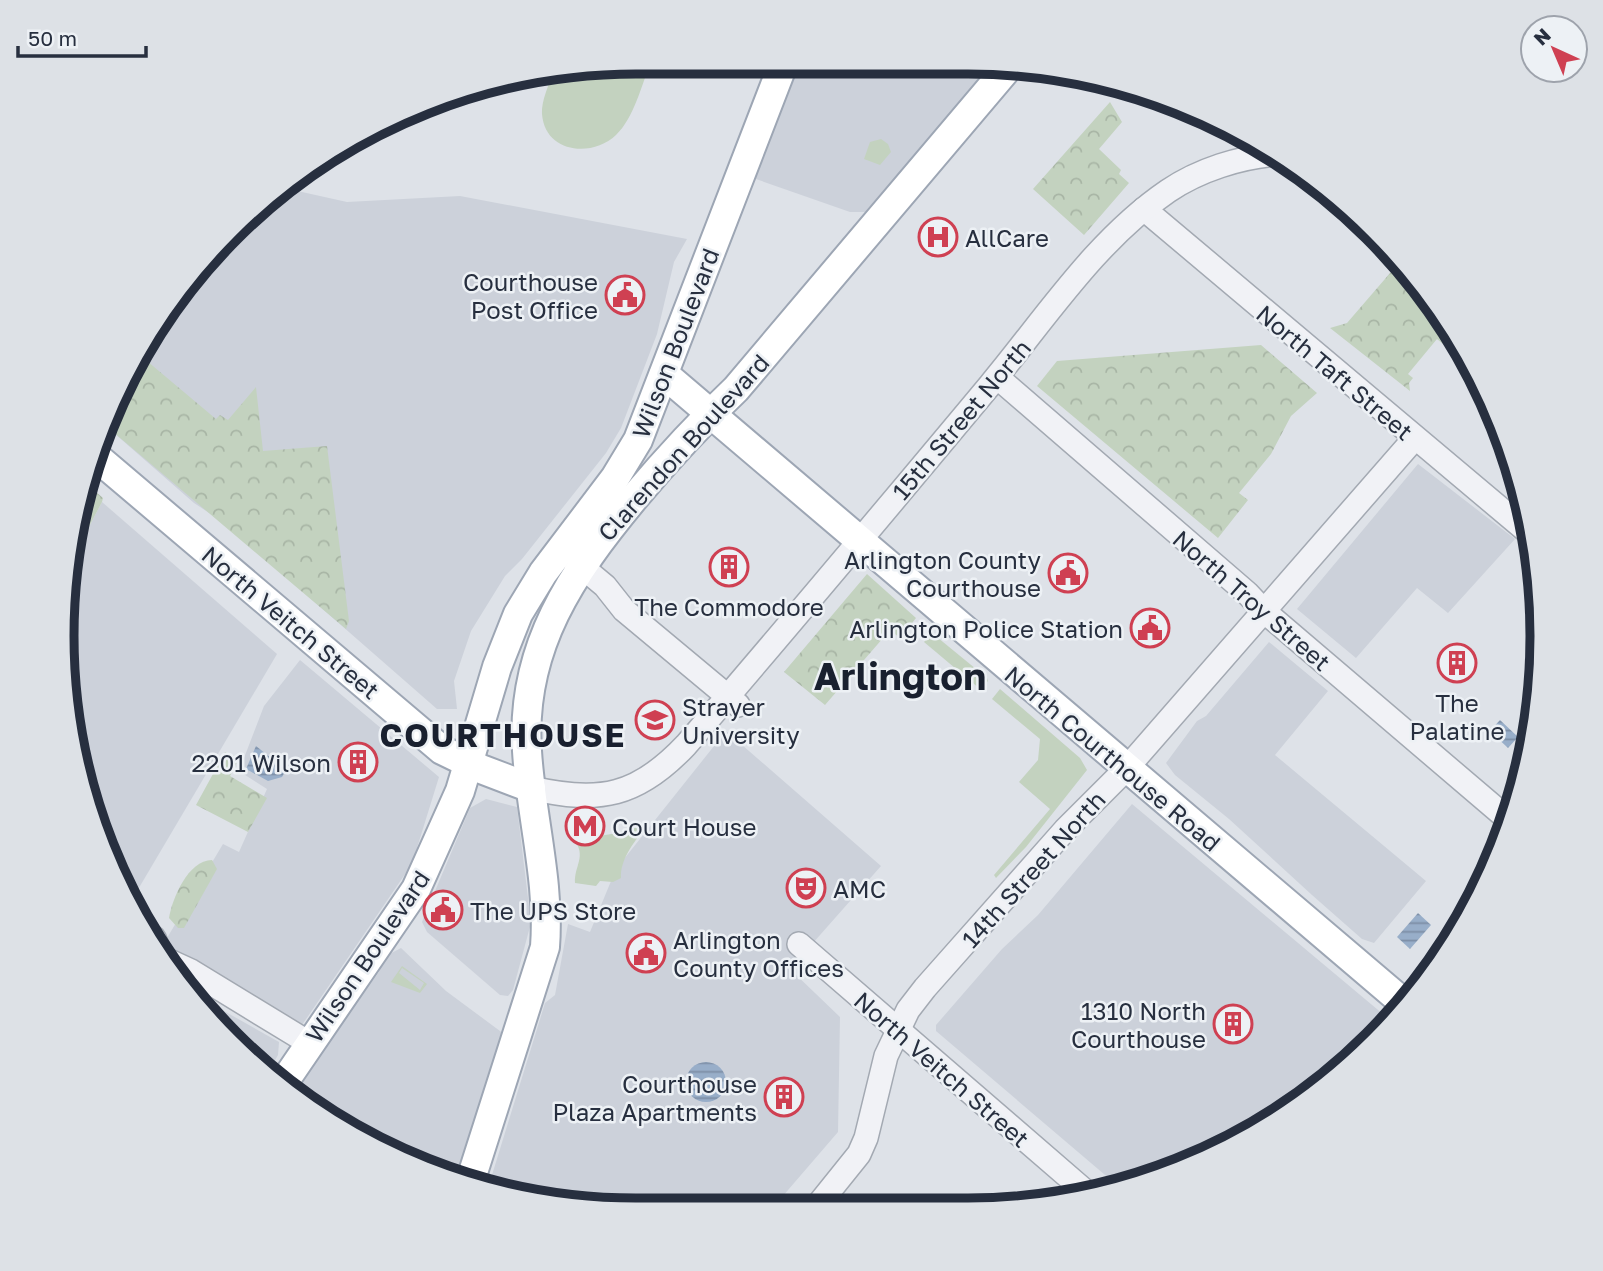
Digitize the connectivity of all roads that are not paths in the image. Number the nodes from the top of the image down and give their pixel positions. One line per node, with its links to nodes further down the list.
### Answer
1 (779, 74): 5 (main road, Wilson Boulevard)
2 (1002, 75): 7 (main road, Clarendon Boulevard)
3 (1261, 156): 4 (street, 15th Street North)
4 (1144, 209): 6 (street, 15th Street North); 8 (street, North Taft Street)
5 (664, 374): 7 (main road, North Courthouse Road); 12 (main road, Wilson Boulevard)
6 (997, 377): 11 (street, 15th Street North); 13 (street, North Troy Street)
7 (712, 412): 11 (main road, North Courthouse Road); 12 (main road, Clarendon Boulevard)
8 (1414, 439): 10 (street, North Taft Street); 13 (street, 14th Street North)
9 (101, 462): 16 (main road, North Veitch Street)
10 (1519, 524)
11 (859, 542): 14 (street, 15th Street North); 17 (main road, North Courthouse Road)
12 (571, 557): 14 (street); 16 (main road, Wilson Boulevard); 18 (main road, Clarendon Boulevard)
13 (1265, 612): 17 (street, 14th Street North); 19 (street, North Troy Street)
14 (733, 701): 15 (street, 15th Street North)
15 (686, 744): 18 (street, North Veitch Street)
16 (468, 764): 18 (main road, North Veitch Street); 24 (main road, Wilson Boulevard)
17 (1126, 769): 22 (main road, North Courthouse Road); 23 (street, 14th Street North)
18 (531, 788): 26 (main road, Clarendon Boulevard)
19 (1501, 813)
20 (799, 944): 23 (street, North Veitch Street)
21 (183, 969): 24 (street)
22 (1397, 997)
23 (897, 1032): 27 (street, North Veitch Street); 28 (street, 14th Street North)
24 (309, 1043): 25 (main road, Wilson Boulevard)
25 (287, 1076)
26 (473, 1173)
27 (1079, 1186)
28 (824, 1198)

